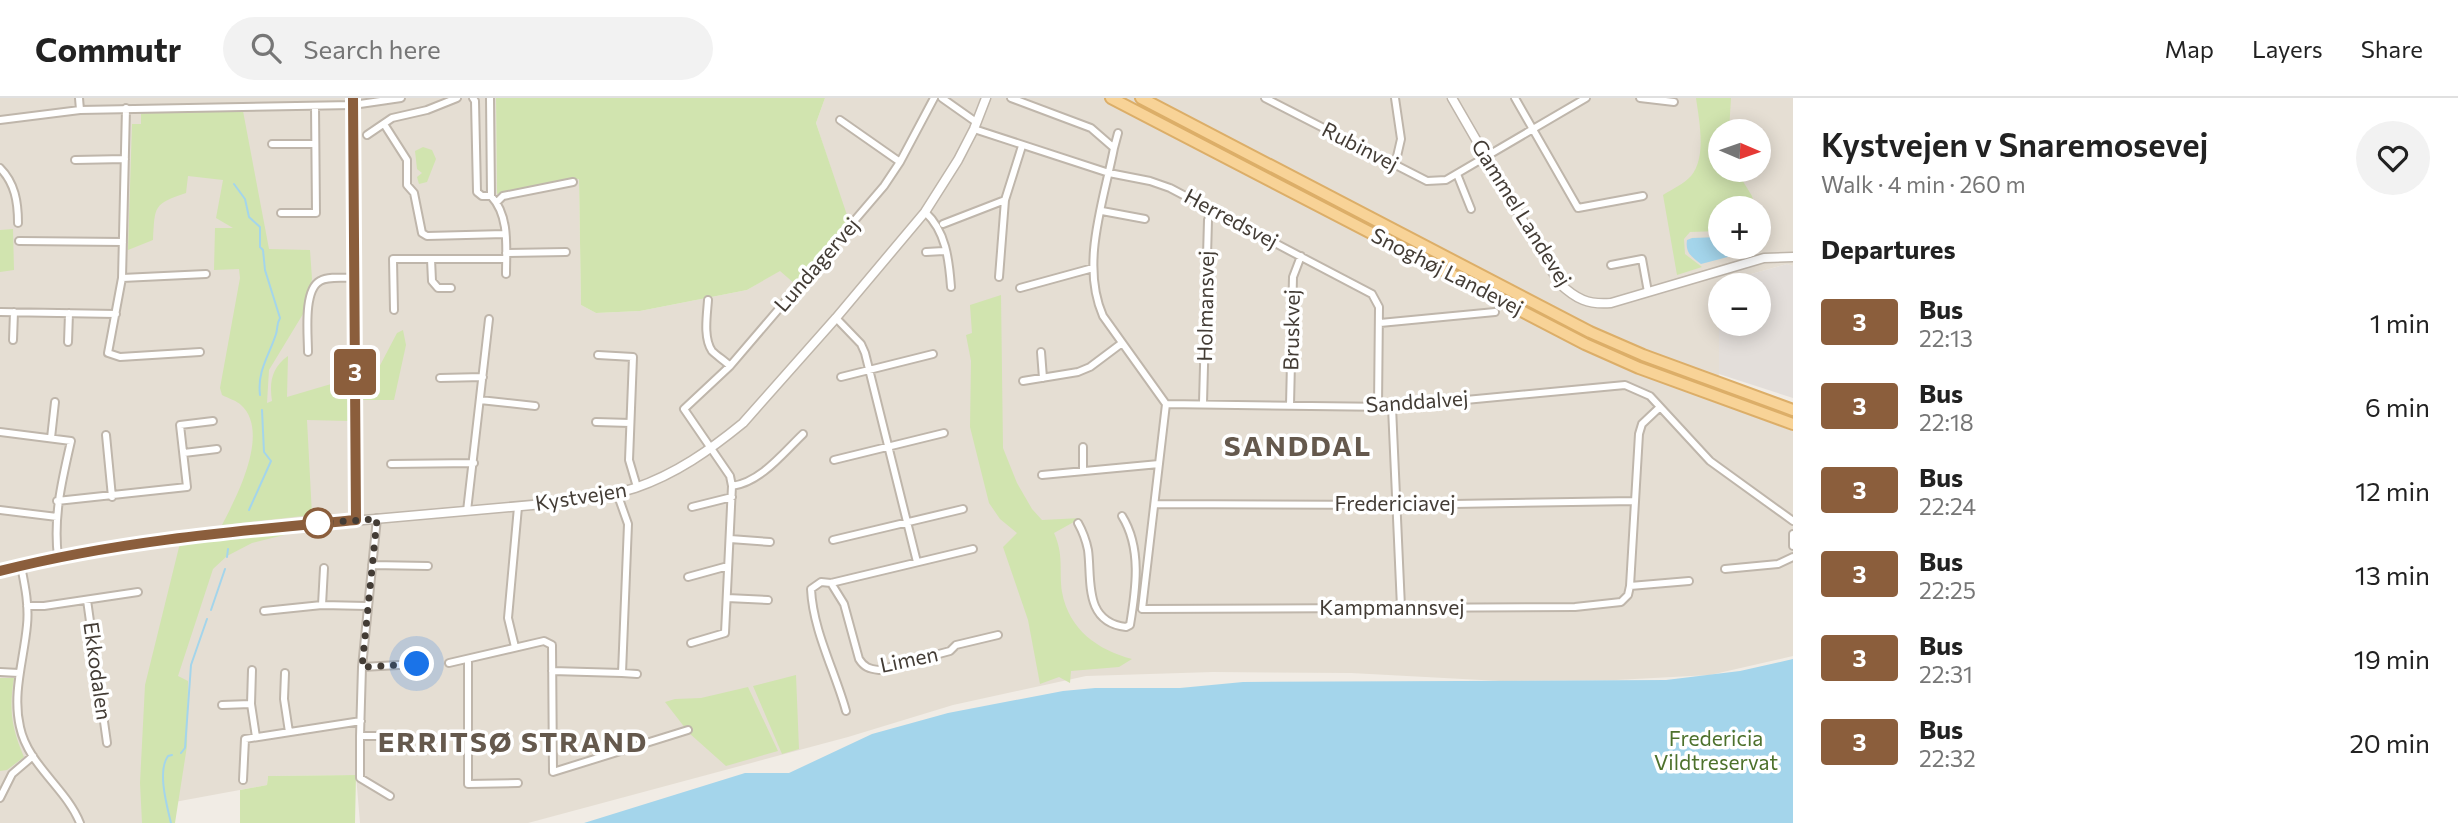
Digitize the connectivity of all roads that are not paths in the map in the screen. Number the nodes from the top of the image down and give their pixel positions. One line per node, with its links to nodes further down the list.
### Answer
1 (79, 98): 27 (street)
2 (155, 98): 25 (street)
3 (229, 98): 26 (street)
4 (401, 98): 20 (street)
5 (457, 98): 21 (street)
6 (473, 98): 49 (street)
7 (489, 98): 49 (street)
8 (934, 98): 42 (street, Lundagervej)
9 (942, 98): 31 (street, Herredsvej)
10 (1012, 98): 38 (street)
11 (1111, 98): 118 (main road, Snoghøj Landevej)
12 (1140, 98): 114 (main road, Snoghøj Landevej)
13 (1265, 98): 43 (street, Rubinvej)
14 (1395, 98): 43 (street)
15 (1452, 98): 39 (street, Gammel Landevej)
16 (1515, 98): 32 (street)
17 (1586, 98): 32 (street, Rubinvej)
18 (1640, 98): 22 (street)
19 (985, 99): 31 (street, Kystvejen)
20 (353, 102): 23 (street); 75 (street)
21 (436, 102): 30 (street)
22 (1674, 102)
23 (315, 106): 26 (street); 36 (street)
24 (126, 108): 25 (street); 27 (street); 41 (street)
25 (155, 108): 26 (street)
26 (229, 108)
27 (80, 110): 28 (street)
28 (0, 120)
29 (840, 120): 42 (street)
30 (384, 124): 34 (street); 59 (street)
31 (975, 126): 37 (street, Herredsvej); 54 (street, Kystvejen)
32 (1533, 130): 39 (street, Rubinvej); 48 (street)
33 (1118, 133): 38 (street)
34 (367, 135)
35 (272, 144): 36 (street)
36 (315, 144): 55 (street)
37 (1022, 146): 45 (street, Herredsvej); 50 (street)
38 (1114, 148): 45 (street)
39 (1486, 156): 46 (street, Rubinvej); 79 (street, Gammel Landevej)
40 (75, 159): 41 (street)
41 (125, 159): 61 (street)
42 (901, 162): 98 (street, Lundagervej)
43 (1395, 164): 46 (street, Rubinvej)
44 (0, 168): 57 (street)
45 (1109, 173): 52 (street, Herredsvej); 53 (street)
46 (1457, 174): 51 (street)
47 (573, 182): 49 (street)
48 (1643, 196)
49 (494, 199): 59 (street)
50 (1005, 200): 58 (street); 73 (street)
51 (1471, 209)
52 (1213, 210): 66 (street, Herredsvej); 107 (street, Holmansvej)
53 (1102, 211): 56 (street); 70 (street)
54 (925, 212): 62 (street); 87 (street, Kystvejen)
55 (281, 213)
56 (1145, 219)
57 (18, 223)
58 (943, 224)
59 (505, 234): 65 (street)
60 (19, 242): 61 (street)
61 (123, 242): 74 (street)
62 (944, 251): 64 (street); 76 (street)
63 (566, 252): 65 (street)
64 (926, 252)
65 (506, 256): 68 (street); 72 (street)
66 (1301, 257): 89 (street, Herredsvej); 109 (street, Bruskvej)
67 (1793, 257): 79 (street, Gammel Landevej)
68 (430, 259): 77 (street); 81 (street)
69 (1611, 265): 79 (street)
70 (1093, 268): 78 (street); 92 (street)
71 (206, 274): 74 (street)
72 (506, 274)
73 (999, 277)
74 (122, 278): 86 (street)
75 (354, 278): 94 (street); 152 (street)
76 (951, 287)
77 (451, 288)
78 (1020, 288)
79 (1648, 292)
80 (708, 300): 98 (street)
81 (394, 310)
82 (0, 312): 83 (street)
83 (14, 312): 85 (street); 90 (street)
84 (1495, 312): 89 (street)
85 (69, 313): 86 (street); 91 (street)
86 (117, 314): 93 (street)
87 (836, 318): 99 (street); 127 (street, Kystvejen)
88 (489, 319): 100 (street)
89 (1380, 323): 111 (street, Herredsvej)
90 (13, 340)
91 (68, 342)
92 (1122, 343): 103 (street); 108 (street)
93 (200, 352)
94 (308, 352)
95 (1041, 352): 103 (street)
96 (933, 354): 99 (street)
97 (598, 355): 117 (street)
98 (730, 366): 127 (street, Lundagervej)
99 (869, 370): 101 (street); 124 (street)
100 (483, 377): 102 (street); 105 (street)
101 (841, 377)
102 (440, 378)
103 (1043, 378): 104 (street)
104 (1023, 381)
105 (480, 400): 110 (street); 130 (street)
106 (55, 402): 123 (street)
107 (1203, 403): 108 (street, Sanddalvej); 109 (street, Sanddalvej)
108 (1166, 404): 132 (street)
109 (1290, 405): 111 (street, Sanddalvej)
110 (535, 406)
111 (1378, 406): 112 (street, Sanddalvej)
112 (1392, 407): 113 (street, Sanddalvej); 143 (street)
113 (1660, 407): 141 (street); 153 (street, Sanddalvej)
114 (1793, 410)
115 (213, 421): 128 (street)
116 (596, 422): 117 (street)
117 (630, 423): 136 (street)
118 (1793, 424)
119 (0, 432): 123 (street)
120 (944, 433): 124 (street)
121 (803, 434): 135 (street)
122 (106, 435): 138 (street)
123 (51, 438): 140 (street)
124 (888, 446): 129 (street); 154 (street)
125 (1083, 447): 133 (street)
126 (217, 449): 128 (street)
127 (711, 449): 135 (street); 136 (street, Kystvejen)
128 (184, 453): 138 (street)
129 (834, 460)
130 (474, 463): 131 (street); 148 (street)
131 (391, 464)
132 (1159, 464): 133 (street); 142 (street)
133 (1083, 471): 134 (street)
134 (1042, 475)
135 (732, 486): 139 (street)
136 (637, 487): 137 (street, Kystvejen)
137 (617, 493): 144 (street, Kystvejen); 199 (street)
138 (112, 497): 140 (street)
139 (732, 497): 145 (street); 157 (street)
140 (57, 501): 150 (street)
141 (1635, 501): 143 (street, Fredericiavej); 177 (street)
142 (1155, 504): 143 (street, Fredericiavej); 162 (street)
143 (1396, 505): 185 (street)
144 (518, 506): 148 (street, Kystvejen); 189 (street)
145 (692, 507)
146 (963, 509): 154 (street)
147 (0, 510): 150 (street)
148 (467, 511): 151 (street, Kystvejen)
149 (1122, 516): 163 (street)
150 (57, 517): 164 (street)
151 (377, 519): 152 (street, Kystvejen); 167 (street)
152 (356, 520): 164 (street, Kystvejen)
153 (1793, 521)
154 (908, 522): 158 (street); 166 (street)
155 (1078, 523): 163 (street)
156 (1793, 534): 160 (street)
157 (730, 539): 159 (street); 170 (street)
158 (833, 540)
159 (770, 542)
160 (1793, 546)
161 (973, 549): 166 (street)
162 (1149, 552): 163 (street); 185 (street, Kampmannsvej)
163 (1136, 553)
164 (58, 557): 168 (street, Kystvejen)
165 (1793, 557): 172 (street)
166 (917, 562): 176 (street)
167 (372, 565): 169 (street); 184 (street)
168 (21, 566): 173 (street, Kystvejen); 183 (street)
169 (428, 566)
170 (728, 566): 174 (street); 179 (street)
171 (324, 568): 182 (street)
172 (1725, 569)
173 (0, 571)
174 (688, 577)
175 (1689, 581): 177 (street)
176 (831, 583): 187 (street, Limen); 203 (street)
177 (1630, 586): 185 (street, Kampmannsvej)
178 (138, 592): 180 (street, Ekkodalen)
179 (727, 598): 181 (street); 188 (street)
180 (87, 600): 183 (street, Ekkodalen); 210 (street, Ekkodalen)
181 (768, 600)
182 (322, 605): 184 (street); 186 (street)
183 (27, 606): 197 (street)
184 (368, 606): 193 (street)
185 (1401, 607)
186 (264, 611)
187 (998, 635)
188 (691, 643)
189 (515, 647): 190 (street); 195 (street)
190 (468, 659): 191 (street); 213 (street)
191 (449, 663)
192 (417, 664): 193 (street)
193 (362, 667): 204 (street)
194 (252, 670): 201 (street)
195 (552, 671): 199 (street); 205 (street)
196 (0, 672): 197 (street)
197 (19, 673): 211 (street)
198 (285, 673): 206 (street)
199 (622, 673): 200 (street)
200 (637, 674)
201 (251, 704): 202 (street); 209 (street)
202 (222, 705)
203 (845, 711)
204 (361, 720): 206 (street); 207 (street)
205 (688, 730)
206 (289, 732): 209 (street)
207 (360, 736): 208 (street); 214 (street)
208 (390, 736)
209 (256, 737): 212 (street)
210 (107, 743)
211 (33, 756): 215 (street); 216 (street)
212 (243, 780)
213 (518, 783)
214 (390, 796)
215 (0, 798)
216 (80, 823)

